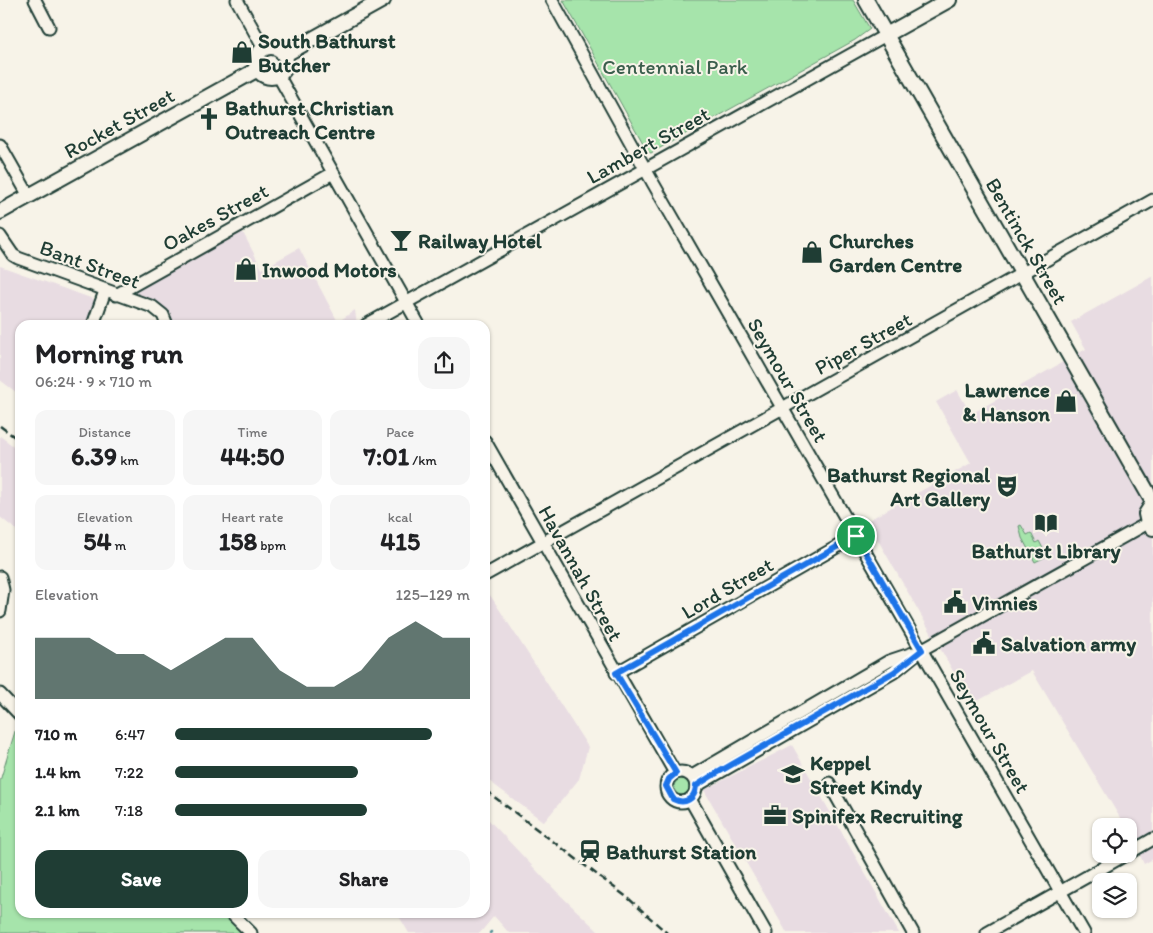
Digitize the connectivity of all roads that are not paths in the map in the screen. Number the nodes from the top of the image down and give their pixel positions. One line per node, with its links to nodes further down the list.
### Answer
1 (35, 0): 7 (street)
2 (236, 0): 9 (street)
3 (382, 0): 10 (main road)
4 (552, 0): 14 (street, Seymour Street)
5 (866, 0): 8 (main road, Bentinck Street)
6 (949, 0): 8 (main road, Lambert Street)
7 (49, 27)
8 (886, 35): 14 (street, Lambert Street); 20 (main road, Bentinck Street)
9 (264, 49): 10 (main road); 11 (main road)
10 (284, 55): 12 (main road)
11 (258, 69): 12 (main road); 16 (main road, Rocket Street)
12 (278, 75): 15 (street)
13 (0, 144): 16 (street)
14 (645, 169): 22 (street, Lambert Street); 27 (street, Seymour Street)
15 (333, 173): 21 (street, Oakes Street); 22 (street)
16 (29, 196): 18 (main road, Rocket Street)
17 (1153, 200): 20 (street, Piper Street)
18 (0, 212)
19 (0, 236): 21 (street, Bant Street)
20 (1022, 274): 27 (street, Piper Street); 29 (main road, Bentinck Street)
21 (110, 293): 23 (street); 24 (street, Bant Street)
22 (406, 303): 25 (street, Lambert Street); 26 (street)
23 (96, 320)
24 (166, 320)
25 (375, 320)
26 (416, 320)
27 (783, 409): 31 (street, Seymour Street); 32 (street, Piper Street)
28 (490, 450): 32 (street, Havannah Street)
29 (1153, 502): 30 (main road)
30 (1150, 526): 36 (street)
31 (856, 536): 36 (street, Seymour Street); 37 (street, Lord Street)
32 (543, 544): 33 (street, Piper Street); 37 (street, Havannah Street)
33 (490, 572)
34 (0, 577): 35 (street)
35 (0, 611)
36 (922, 650): 38 (street); 50 (street, Seymour Street)
37 (616, 673): 43 (street, Havannah Street)
38 (849, 691): 41 (street); 42 (street)
39 (0, 694): 40 (street)
40 (15, 710)
41 (753, 738): 42 (street); 44 (street)
42 (759, 750): 44 (street)
43 (676, 773): 44 (street); 46 (street)
44 (694, 781): 46 (street)
45 (829, 783): 54 (street)
46 (690, 799): 53 (street)
47 (1153, 839): 48 (street)
48 (1137, 848)
49 (1110, 863): 50 (street)
50 (1060, 891): 55 (street); 56 (street, Seymour Street)
51 (236, 918): 52 (street)
52 (251, 933)
53 (766, 933)
54 (913, 933)
55 (987, 933)
56 (1084, 933)

